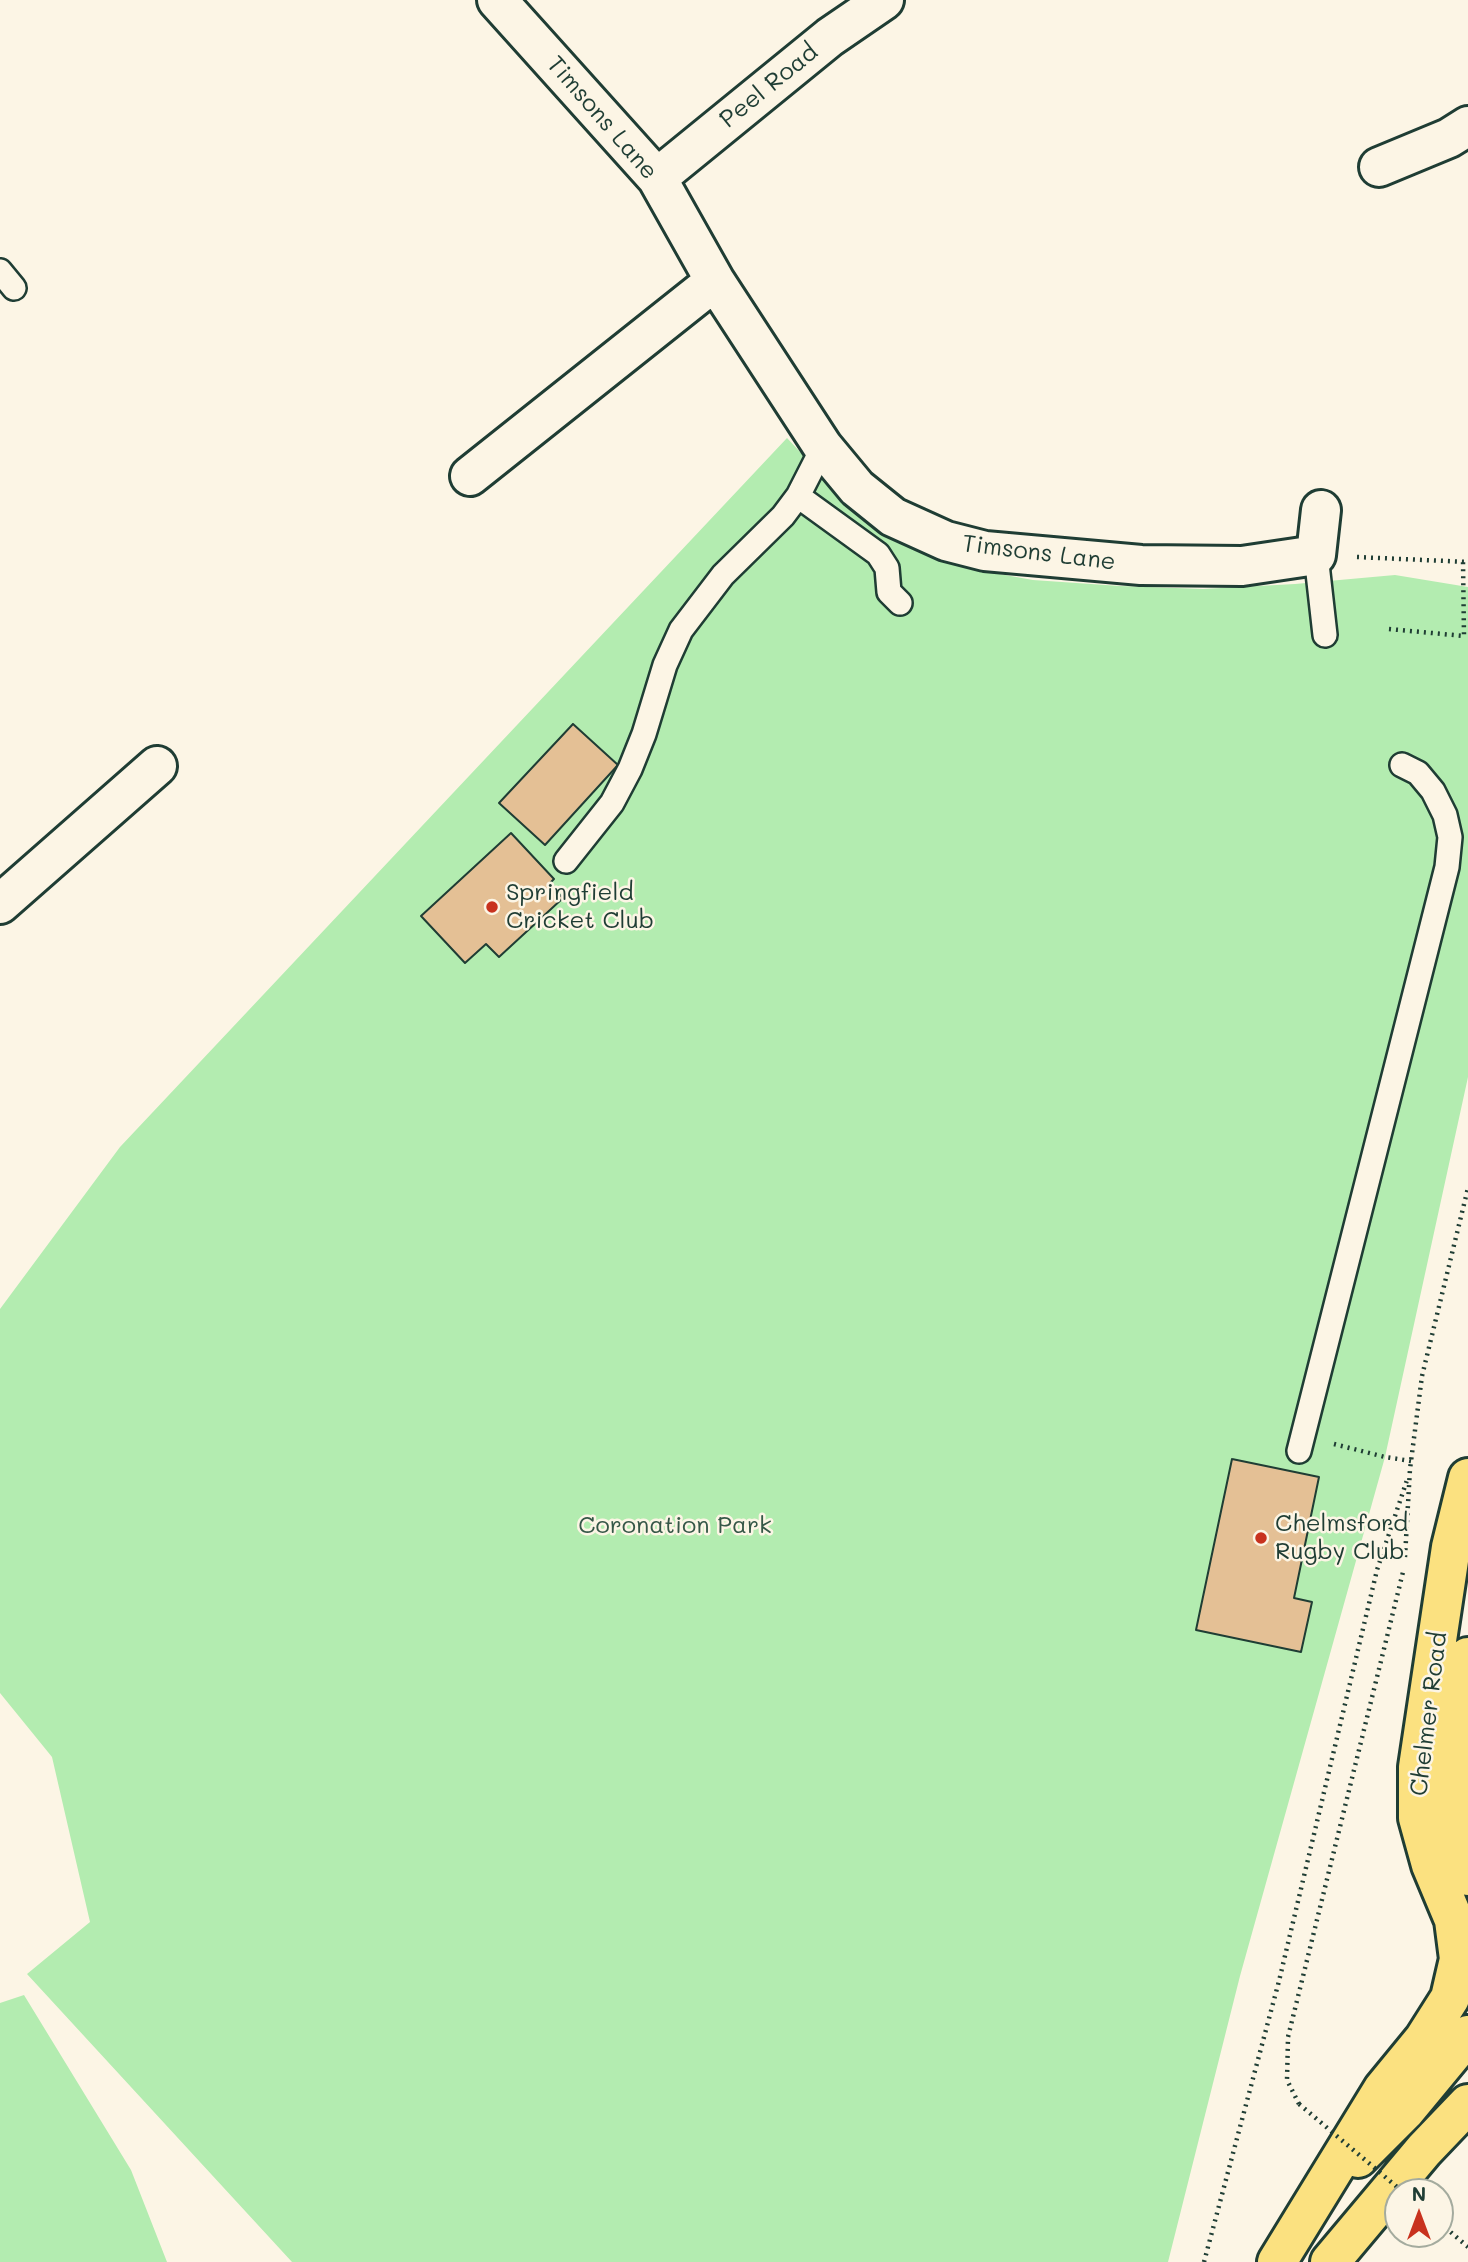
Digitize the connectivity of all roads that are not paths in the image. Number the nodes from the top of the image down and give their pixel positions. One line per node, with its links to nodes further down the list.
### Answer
1 (497, 0): 5 (street, Timsons Lane)
2 (884, 0): 5 (street, Peel Road)
3 (1468, 126): 4 (street)
4 (1379, 167)
5 (657, 177): 6 (street, Timsons Lane)
6 (715, 281): 7 (street, Timsons Lane); 8 (street)
7 (823, 447): 9 (lane); 11 (street, Timsons Lane)
8 (470, 476)
9 (798, 496): 12 (lane); 16 (lane)
10 (1321, 510): 11 (street)
11 (1316, 555): 13 (lane)
12 (900, 603)
13 (1325, 635)
14 (1402, 765): 18 (lane)
15 (157, 766): 17 (street)
16 (566, 861)
17 (0, 904)
18 (1301, 1443)
19 (1468, 1478): 26 (main road, Chelmer Road)
20 (1468, 1657): 22 (main road, Chelmer Road)
21 (1468, 1740): 22 (main road, Chelmer Road)
22 (1451, 1785): 23 (main road, Chelmer Road)
23 (1468, 1877)
24 (1468, 2035): 26 (main road, Chelmer Road)
25 (1468, 2104): 28 (main road)
26 (1317, 2199): 27 (main road, Chelmer Road)
27 (1277, 2262)
28 (1330, 2262)

